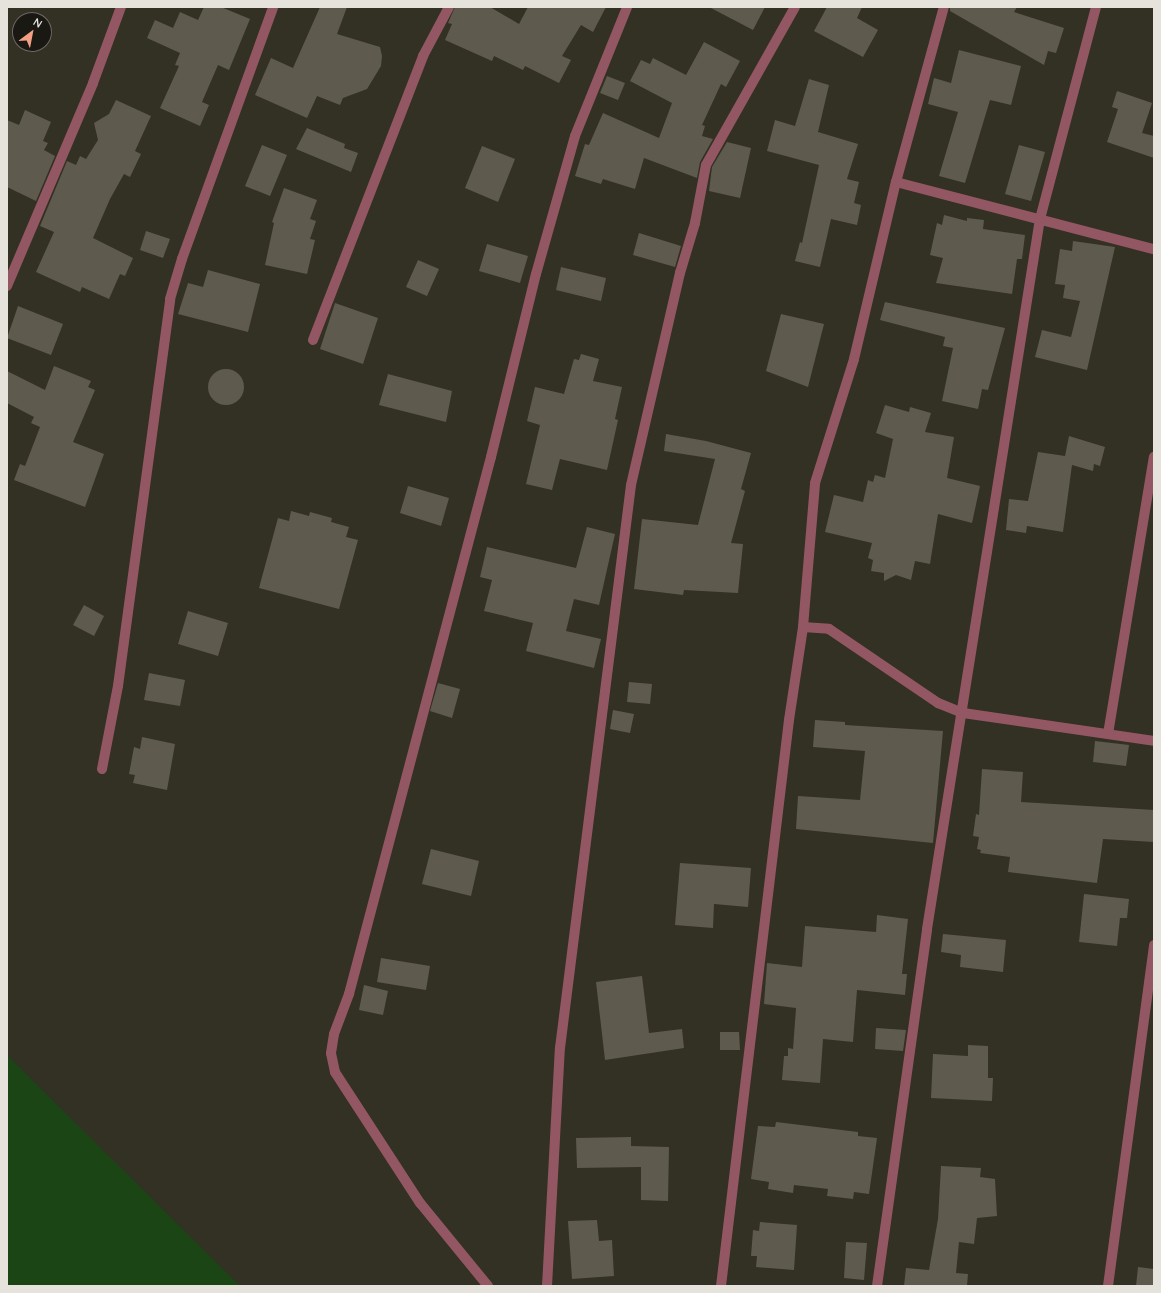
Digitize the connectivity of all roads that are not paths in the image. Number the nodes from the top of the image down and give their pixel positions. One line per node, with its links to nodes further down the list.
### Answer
1 (121, 7): 11 (street)
2 (272, 7): 18 (street)
3 (449, 7): 12 (street)
4 (627, 7): 20 (street)
5 (795, 7): 21 (street)
6 (944, 7): 8 (street)
7 (1096, 7): 9 (street)
8 (896, 182): 9 (street); 14 (street)
9 (1040, 219): 10 (street); 15 (street)
10 (1154, 249)
11 (7, 286)
12 (314, 340)
13 (1154, 457): 16 (street)
14 (804, 627): 15 (street); 22 (street)
15 (963, 713): 16 (street); 23 (street)
16 (1108, 734): 17 (street)
17 (1154, 741)
18 (102, 769)
19 (1154, 945): 24 (street)
20 (488, 1286)
21 (546, 1286)
22 (721, 1286)
23 (877, 1286)
24 (1108, 1286)

